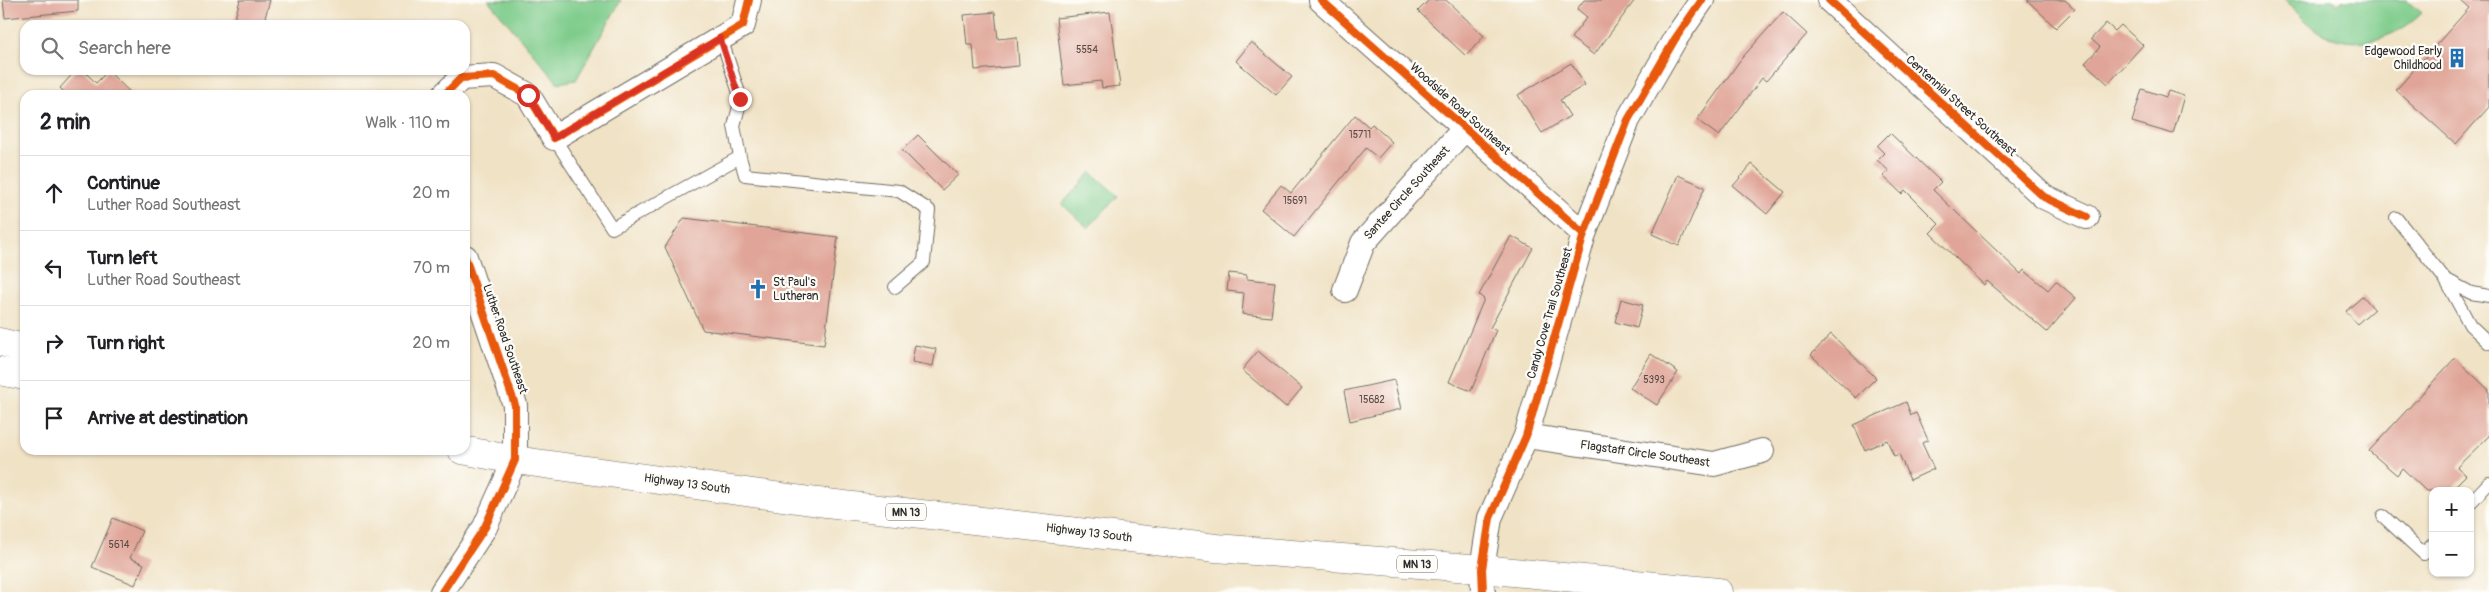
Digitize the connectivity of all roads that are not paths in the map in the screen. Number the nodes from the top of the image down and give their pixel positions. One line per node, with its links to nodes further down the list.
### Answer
1 (749, 0): 5 (street)
2 (1321, 0): 7 (street, Woodside Road Southeast)
3 (1702, 0): 12 (street, Candy Cove Trail Southeast)
4 (1828, 0): 10 (street, Centennial Street Southeast)
5 (720, 38): 8 (street); 9 (lane)
6 (449, 90): 8 (street)
7 (1465, 128): 12 (street, Woodside Road Southeast); 16 (street, Santee Circle Southeast)
8 (554, 138): 9 (lane)
9 (740, 157): 15 (lane)
10 (2087, 217)
11 (2396, 218): 14 (lane)
12 (1584, 234): 23 (street, Candy Cove Trail Southeast)
13 (470, 272): 26 (street, Luther Road Southeast)
14 (2445, 279): 17 (lane); 19 (lane)
15 (895, 288)
16 (1345, 290)
17 (2489, 296)
18 (0, 342): 20 (main road)
19 (2489, 343)
20 (20, 347)
21 (0, 371): 22 (main road)
22 (20, 375)
23 (1526, 436): 24 (street, Flagstaff Circle Southeast); 31 (street, Candy Cove Trail Southeast)
24 (1762, 451)
25 (470, 452): 26 (main road, Highway 13 South / MN 13)
26 (515, 460): 31 (main road, Highway 13 South / MN 13); 32 (street)
27 (2489, 483): 28 (lane)
28 (2474, 499)
29 (2382, 516): 30 (lane)
30 (2429, 548)
31 (1482, 581): 33 (main road, Highway 13 South / MN 13)
32 (442, 592)
33 (1718, 592)

